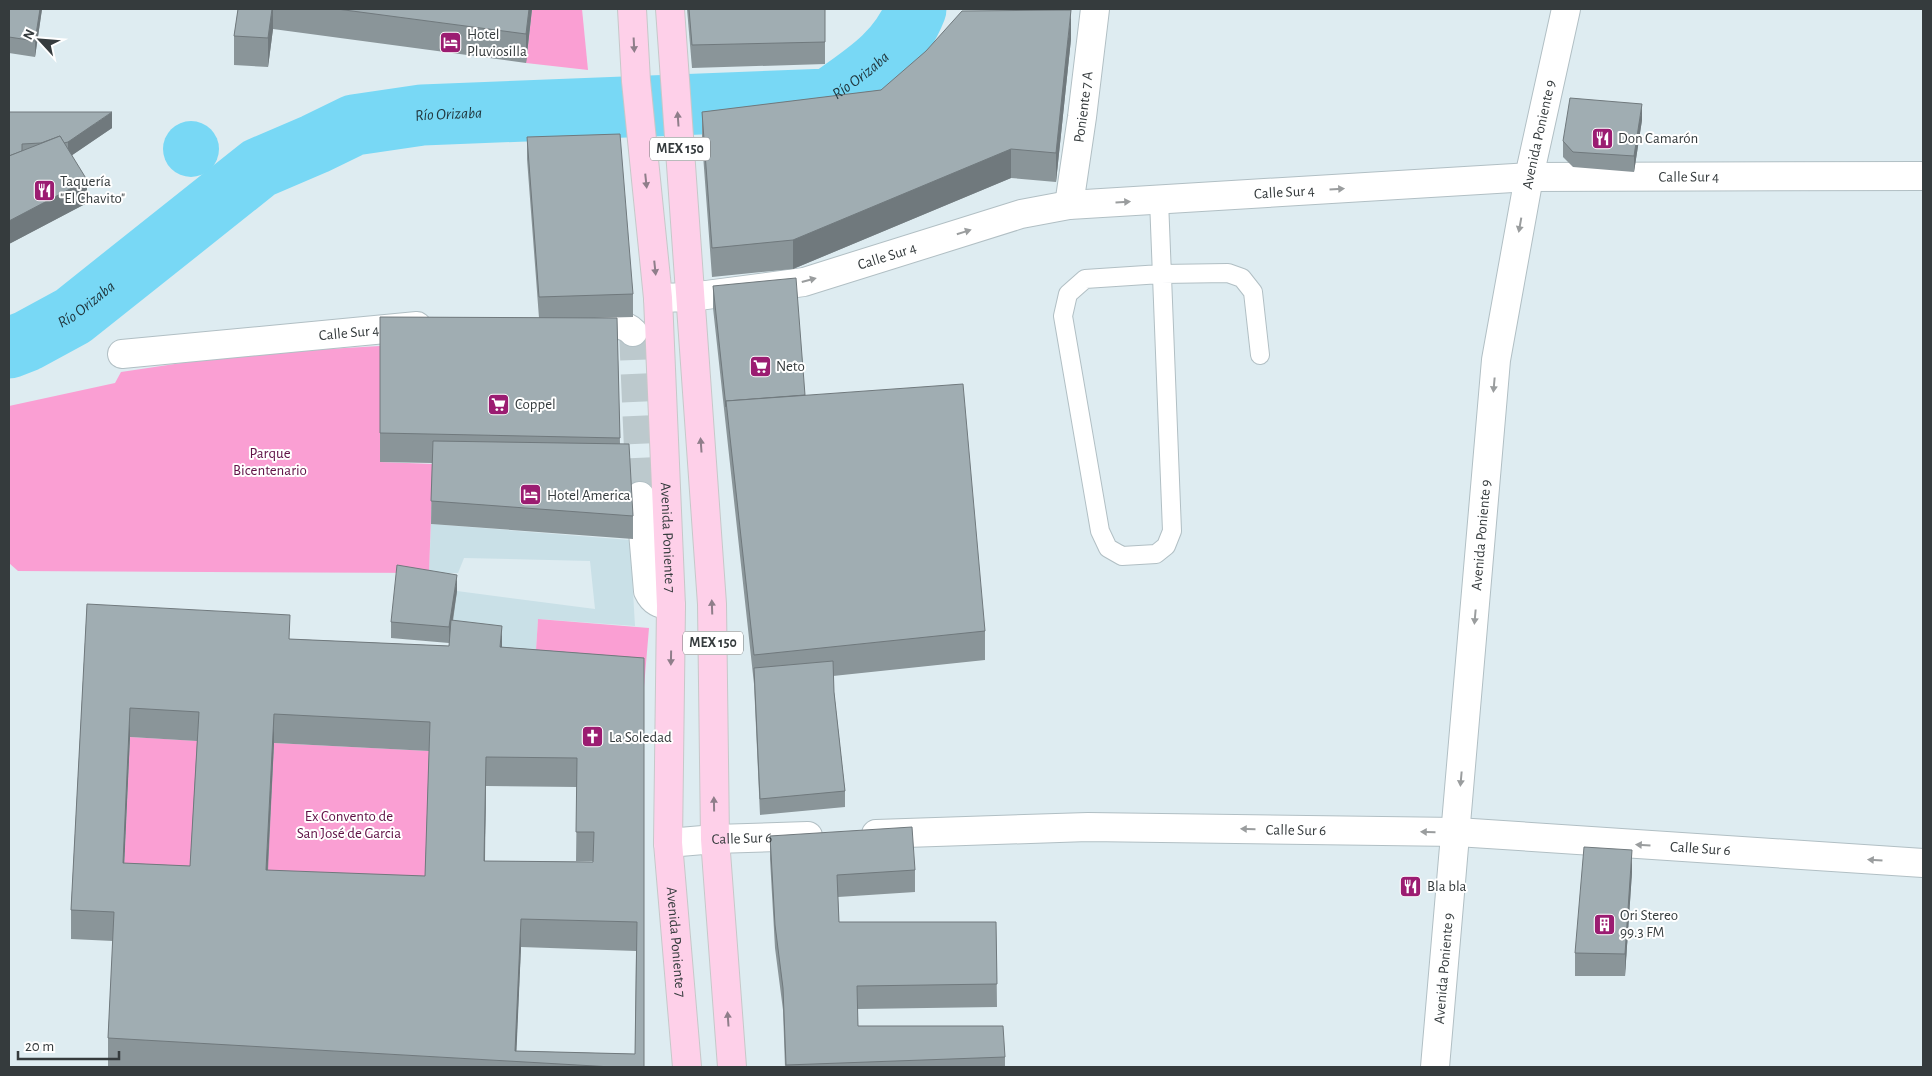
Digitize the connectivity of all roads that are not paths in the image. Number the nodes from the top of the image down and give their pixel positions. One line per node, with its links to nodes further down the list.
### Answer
1 (632, 9): 11 (main road, Avenida Poniente 7 / MEX 150, one-way to 11)
2 (670, 9): 10 (main road, MEX 150, one-way to 2)
3 (1095, 9): 8 (street, Poniente 7 A)
4 (1566, 9): 6 (street, Avenida Poniente 9)
5 (1923, 176): 6 (street, Calle Sur 4)
6 (1529, 177): 7 (street, Calle Sur 4, one-way to 6); 19 (street, Avenida Poniente 9, one-way to 19)
7 (1159, 200): 8 (street, Calle Sur 4, one-way to 7); 9 (lane)
8 (1068, 205): 10 (street, Calle Sur 4, one-way to 8)
9 (1161, 274): 9 (lane); 16 (lane)
10 (691, 297): 11 (street, Calle Sur 4); 20 (main road, MEX 150, one-way to 10)
11 (658, 298): 18 (main road, Avenida Poniente 7 / MEX 150)
12 (440, 324): 15 (street, Calle Sur 4)
13 (559, 324): 14 (street)
14 (633, 332)
15 (122, 354)
16 (1260, 355)
17 (640, 496): 18 (street)
18 (671, 606): 21 (main road, Avenida Poniente 7 / MEX 150, one-way to 21)
19 (1457, 832): 20 (street, Calle Sur 6, one-way to 20); 22 (street, Calle Sur 6, one-way to 19); 25 (street, Avenida Poniente 9)
20 (714, 839): 21 (street, Calle Sur 6); 24 (main road, MEX 150, one-way to 20)
21 (668, 843): 23 (main road, Avenida Poniente 7 / MEX 150)
22 (1923, 864)
23 (687, 1067)
24 (732, 1067)
25 (1435, 1067)

